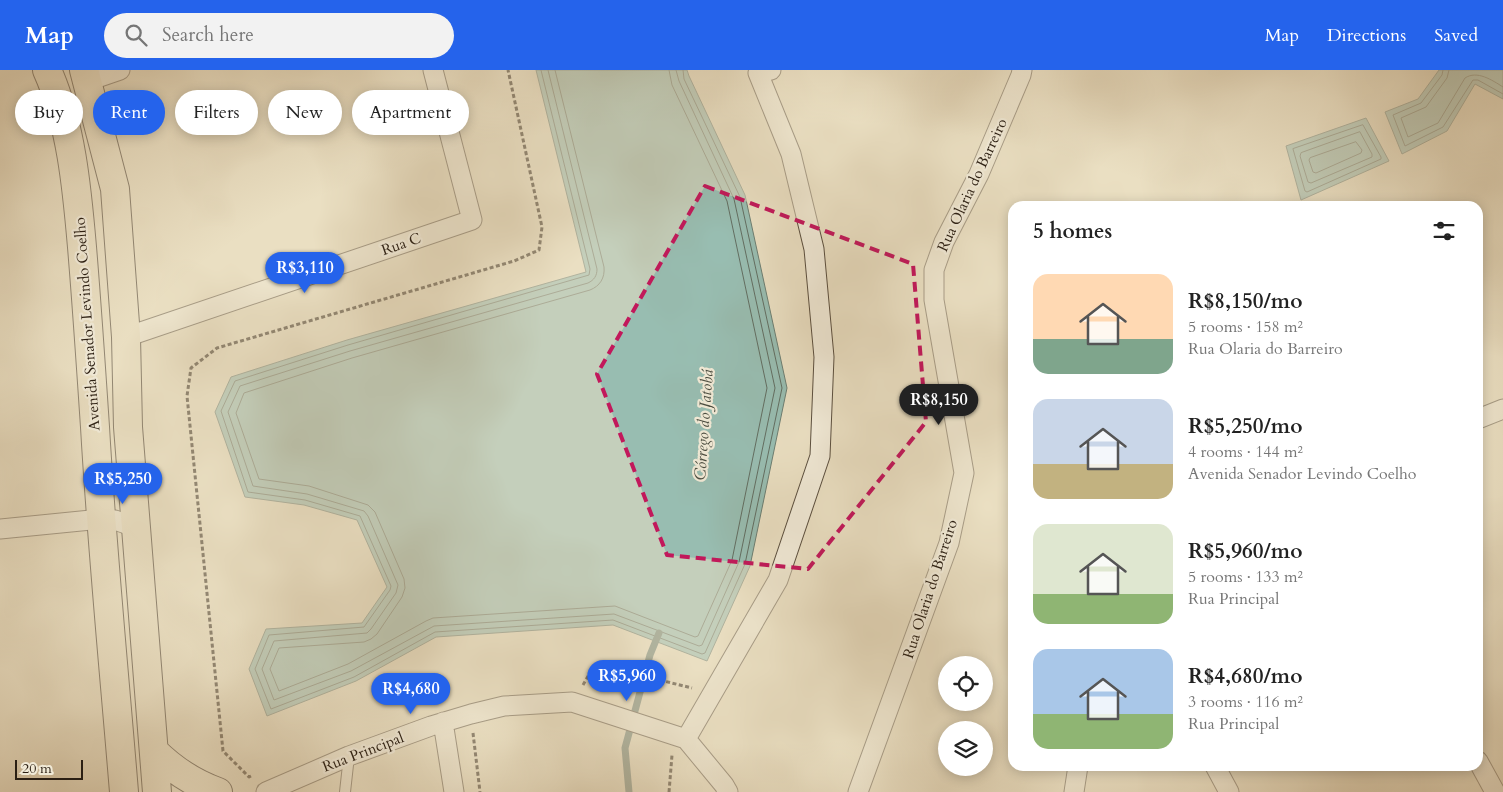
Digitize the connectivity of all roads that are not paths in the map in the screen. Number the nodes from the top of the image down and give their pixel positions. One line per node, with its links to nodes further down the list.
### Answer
1 (47, 70): 10 (main road, Avenida Senador Levindo Coelho)
2 (120, 70): 6 (street)
3 (433, 70): 7 (street, Rua C)
4 (1022, 70): 27 (street, Rua Olaria do Barreiro)
5 (765, 71): 14 (street)
6 (86, 75): 7 (main road)
7 (126, 337): 11 (main road)
8 (1503, 409): 9 (street)
9 (1483, 417)
10 (101, 519): 11 (street); 12 (street); 20 (main road, Avenida Senador Levindo Coelho)
11 (137, 528): 15 (main road)
12 (0, 529)
13 (443, 722): 14 (street, Rua Principal); 16 (street, Rua Principal); 25 (street)
14 (675, 735): 26 (street)
15 (154, 751): 21 (main road); 22 (main road)
16 (349, 756): 23 (street, Rua Principal); 24 (lane)
17 (1483, 770): 30 (street)
18 (1077, 771): 28 (street)
19 (1218, 771): 29 (street)
20 (124, 792)
21 (158, 792)
22 (218, 792)
23 (266, 792)
24 (345, 792)
25 (454, 792)
26 (728, 792)
27 (858, 792)
28 (1074, 792)
29 (1229, 792)
30 (1495, 792)

